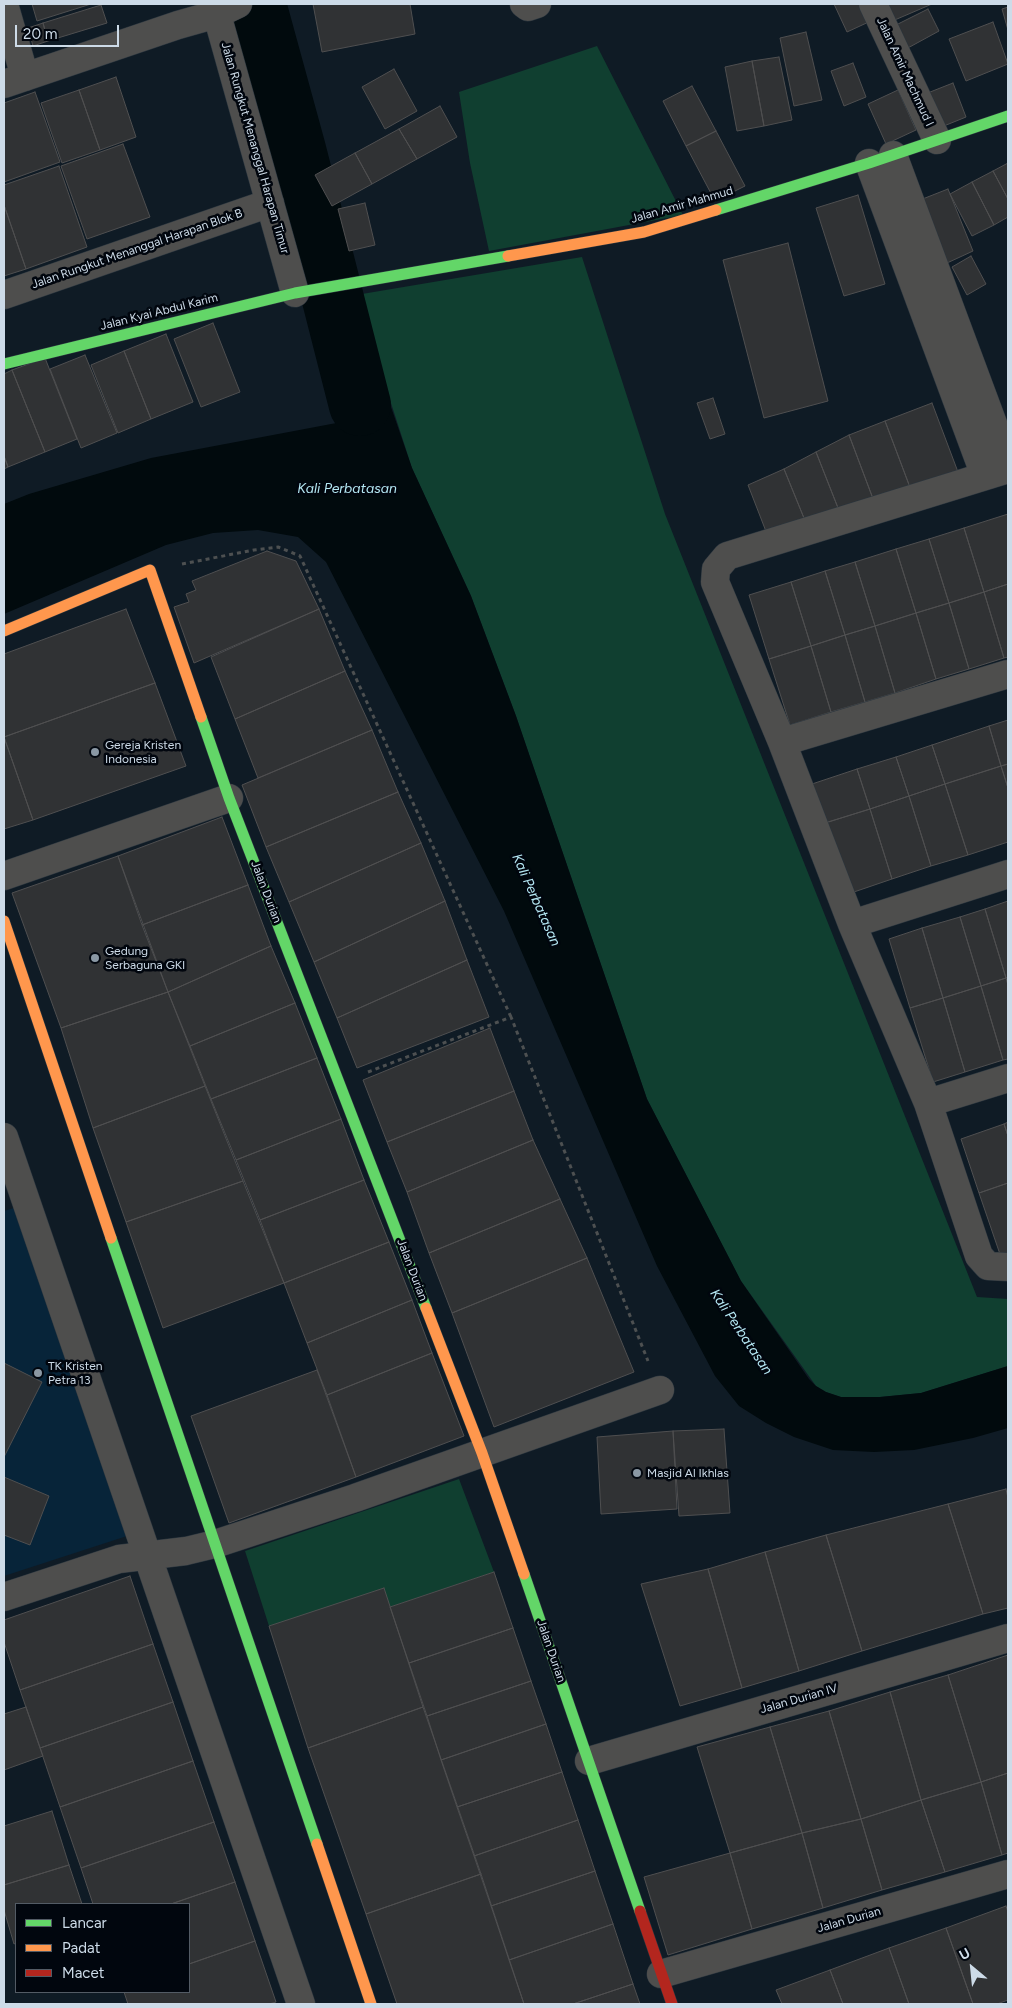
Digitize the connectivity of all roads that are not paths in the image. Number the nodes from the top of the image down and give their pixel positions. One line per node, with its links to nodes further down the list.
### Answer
1 (4, 4): 6 (street)
2 (524, 4): 3 (street)
3 (537, 4)
4 (873, 4): 8 (street, Jalan Amir Machmud I)
5 (227, 6): 6 (street); 10 (street, Jalan Rungkut Menanggal Harapan Timur)
6 (14, 80)
7 (1008, 116): 8 (street, Jalan Amir Mahmud)
8 (937, 140): 9 (street, Jalan Amir Mahmud)
9 (881, 159): 11 (street, Jalan Amir Mahmud); 14 (street)
10 (270, 203): 11 (street, Jalan Rungkut Menanggal Harapan Timur); 12 (street, Jalan Rungkut Menanggal Harapan Blok B)
11 (308, 290): 13 (street, Jalan Kyai Abdul Karim)
12 (4, 295)
13 (4, 364)
14 (1001, 470): 17 (street)
15 (4, 631): 18 (street, Jalan Durian)
16 (1008, 674): 17 (street)
17 (782, 742): 22 (street)
18 (229, 798): 20 (street); 29 (street, Jalan Durian)
19 (1008, 874): 22 (street)
20 (4, 876)
21 (4, 921): 30 (street)
22 (852, 924): 24 (street)
23 (1008, 1078): 24 (street)
24 (928, 1103): 27 (street)
25 (4, 1137): 26 (street)
26 (9, 1169): 31 (street)
27 (1008, 1267)
28 (660, 1390): 29 (street)
29 (482, 1453): 30 (street); 34 (street, Jalan Durian)
30 (215, 1544): 31 (street); 38 (street)
31 (147, 1555): 32 (street); 37 (street)
32 (4, 1596)
33 (1008, 1638): 34 (street, Jalan Durian IV)
34 (589, 1761): 36 (street, Jalan Durian)
35 (1008, 1874): 36 (street, Jalan Durian)
36 (661, 1974): 39 (street, Jalan Durian)
37 (301, 2004)
38 (371, 2004)
39 (672, 2004)

